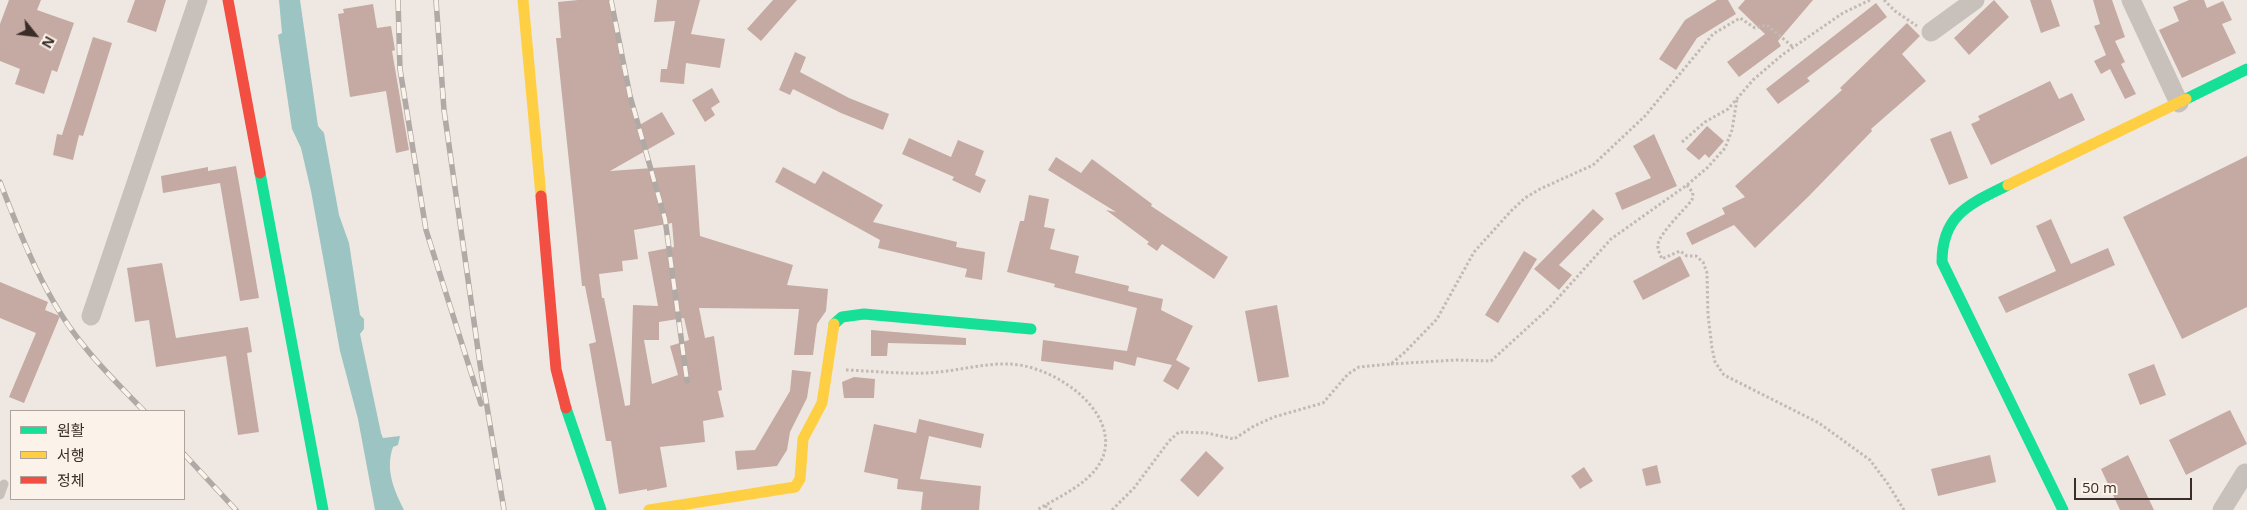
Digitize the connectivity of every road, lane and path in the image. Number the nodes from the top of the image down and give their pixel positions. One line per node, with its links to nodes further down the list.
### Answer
1 (198, 0): 15 (street)
2 (228, 0): 24 (street)
3 (523, 0): 25 (street)
4 (1870, 0): 9 (path)
5 (1884, 0): 8 (path)
6 (1975, 0): 8 (street)
7 (2131, 0): 12 (street)
8 (1931, 32)
9 (1793, 47): 11 (path); 17 (path)
10 (2247, 69): 12 (street)
11 (1737, 99): 13 (path); 14 (path)
12 (2179, 103): 31 (street)
13 (1682, 142)
14 (1687, 185): 17 (path); 30 (path)
15 (91, 316)
16 (1030, 329): 18 (street)
17 (1391, 364): 29 (path)
18 (827, 369): 22 (street); 23 (path)
19 (2245, 473): 32 (street)
20 (4, 484): 21 (lane)
21 (0, 496)
22 (728, 503): 26 (street)
23 (1045, 506): 27 (path); 28 (path)
24 (323, 510)
25 (601, 510)
26 (649, 510)
27 (1037, 510)
28 (1052, 510)
29 (1112, 510)
30 (1904, 510)
31 (2063, 510)
32 (2222, 510)

